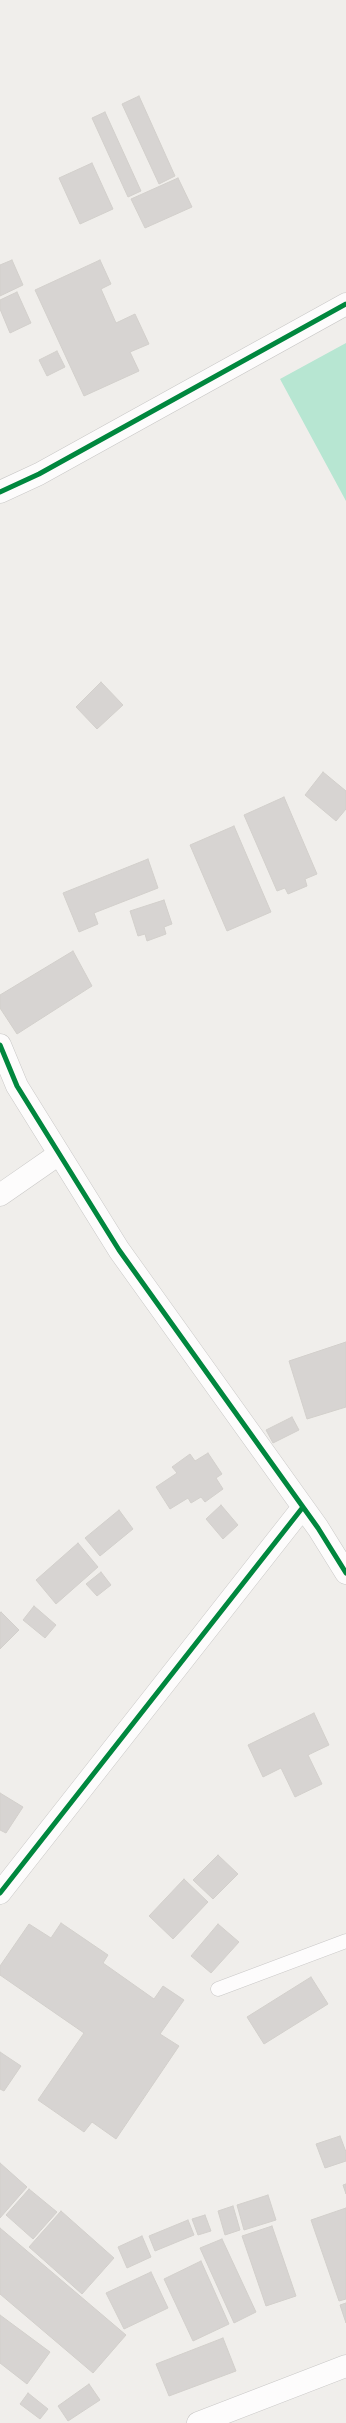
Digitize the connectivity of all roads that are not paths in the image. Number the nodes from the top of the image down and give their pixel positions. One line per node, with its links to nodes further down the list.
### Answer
1 (346, 304): 2 (street)
2 (0, 492)
3 (0, 1045): 4 (street)
4 (59, 1154): 5 (street); 6 (street)
5 (0, 1195)
6 (303, 1507): 7 (street); 8 (street)
7 (346, 1573)
8 (0, 1893)
9 (346, 1941): 10 (lane)
10 (218, 1990)
11 (346, 2366): 12 (street)
12 (198, 2423)

